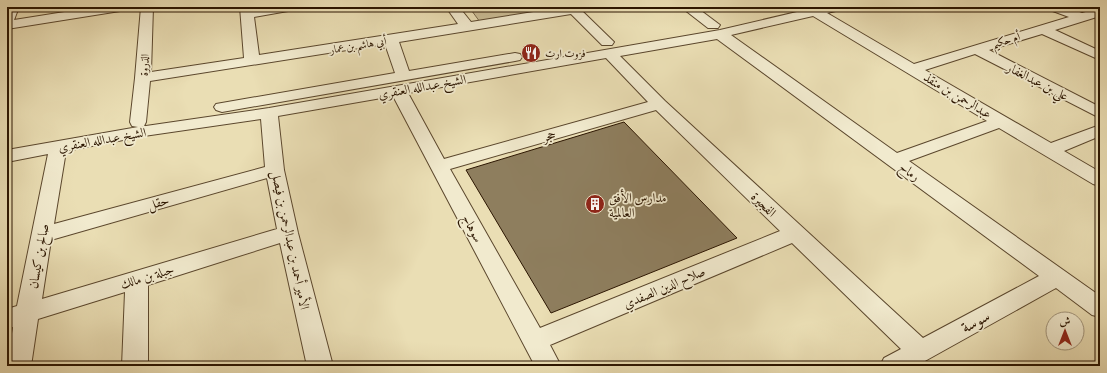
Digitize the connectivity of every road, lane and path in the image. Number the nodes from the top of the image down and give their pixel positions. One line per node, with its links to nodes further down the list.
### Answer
1 (13, 7): 15 (street)
2 (120, 7): 16 (street)
3 (147, 7): 26 (street, الذروة)
4 (288, 7): 11 (street)
5 (452, 7): 17 (street)
6 (687, 7): 18 (street, رماح)
7 (792, 7): 18 (street, الشيخ عبدالله العنقري)
8 (835, 7): 12 (street, الشيخ عبدالله العنقري)
9 (1055, 7): 14 (street)
10 (572, 8): 17 (street, أبي هاشم بن عمار); 21 (street, الفجيرة)
11 (246, 11): 24 (street)
12 (816, 12): 18 (street, الشيخ عبدالله العنقري); 25 (street, عبدالرحمن بن منقذ)
13 (1100, 12): 14 (street, أم حكيم)
14 (1080, 18): 19 (street, أم حكيم)
15 (7, 19)
16 (7, 25)
17 (468, 28): 20 (street, أبي هاشم بن عمار)
18 (717, 29): 21 (street, الشيخ عبدالله العنقري); 39 (street, رماح)
19 (1042, 29): 22 (street, أم حكيم); 23 (street)
20 (391, 40): 24 (street, أبي هاشم بن عمار); 27 (street, سوهاج)
21 (609, 48): 27 (street, الشيخ عبدالله العنقري); 28 (street, الفجيرة)
22 (976, 49): 25 (street, أم حكيم); 30 (street, علي بن عبدالغفار)
23 (1100, 56)
24 (252, 62): 26 (street, أبي هاشم بن عمار)
25 (912, 68): 32 (street, عبدالرحمن بن منقذ)
26 (143, 78): 33 (street, الذروة)
27 (400, 83): 29 (street, الشيخ عبدالله العنقري); 31 (street, الشيخ عبدالله العنقري); 40 (street, سوهاج)
28 (659, 104): 40 (street, حجر); 44 (street, الفجيرة)
29 (269, 113): 31 (street, الشيخ عبدالله العنقري); 41 (street, الأمير أحمد بن عبدالرحمن بن فيصل)
30 (1100, 113)
31 (211, 115): 33 (street, الشيخ عبدالله العنقري)
32 (1002, 121): 37 (street, عبدالرحمن بن منقذ); 39 (street)
33 (143, 125): 35 (street, الشيخ عبدالله العنقري); 36 (street, الشيخ عبدالله العنقري)
34 (1100, 130): 37 (street)
35 (7, 145)
36 (58, 147): 38 (street, الشيخ عبدالله العنقري); 45 (street, صالح بن كيسان)
37 (1050, 150): 42 (street, عبدالرحمن بن منقذ)
38 (7, 156)
39 (895, 160): 46 (street, رماح)
40 (439, 166): 50 (street, سوهاج)
41 (275, 170): 43 (street, الأمير أحمد بن عبدالرحمن بن فيصل); 45 (street, حقل)
42 (1100, 180)
43 (288, 233): 47 (street, جبلة بن مالك); 54 (street, الأمير أحمد بن عبدالرحمن بن فيصل)
44 (795, 233): 50 (street, صلاح الدين الصفدي); 51 (street, الفجيرة)
45 (42, 235): 49 (street, صالح بن كيسان)
46 (1057, 277): 48 (street, رماح); 51 (street, سوسة)
47 (137, 279): 49 (street, جبلة بن مالك); 53 (street)
48 (1100, 308)
49 (17, 316): 52 (street, صالح بن كيسان)
50 (534, 341): 55 (street, سوهاج)
51 (920, 351): 56 (street, سوسة)
52 (18, 366)
53 (135, 366)
54 (320, 366)
55 (548, 366)
56 (893, 366)

